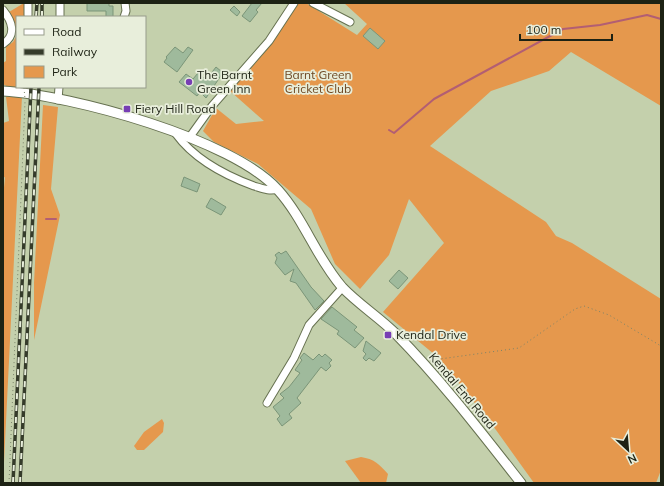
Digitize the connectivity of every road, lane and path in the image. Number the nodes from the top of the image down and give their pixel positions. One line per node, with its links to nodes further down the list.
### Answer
1 (28, 3): 7 (street)
2 (60, 3): 8 (street)
3 (125, 3): 9 (street)
4 (294, 3): 17 (street)
5 (313, 3): 10 (street)
6 (3, 10): 11 (street)
7 (28, 15)
8 (60, 16)
9 (124, 16)
10 (350, 22)
11 (3, 44)
12 (24, 88): 23 (path, bridge)
13 (59, 88): 15 (street)
14 (3, 91): 15 (main road, Kendal End Road)
15 (58, 100): 16 (main road, Kendal End Road)
16 (176, 134): 17 (main road, Kendal End Road); 18 (street, Kendal End Road)
17 (189, 138): 18 (main road, Kendal End Road)
18 (277, 189): 19 (main road, Kendal End Road)
19 (343, 287): 21 (main road, Kendal End Road); 22 (street)
20 (661, 346): 21 (path)
21 (427, 368): 24 (main road, Kendal End Road)
22 (267, 403)
23 (9, 483)
24 (521, 483)

